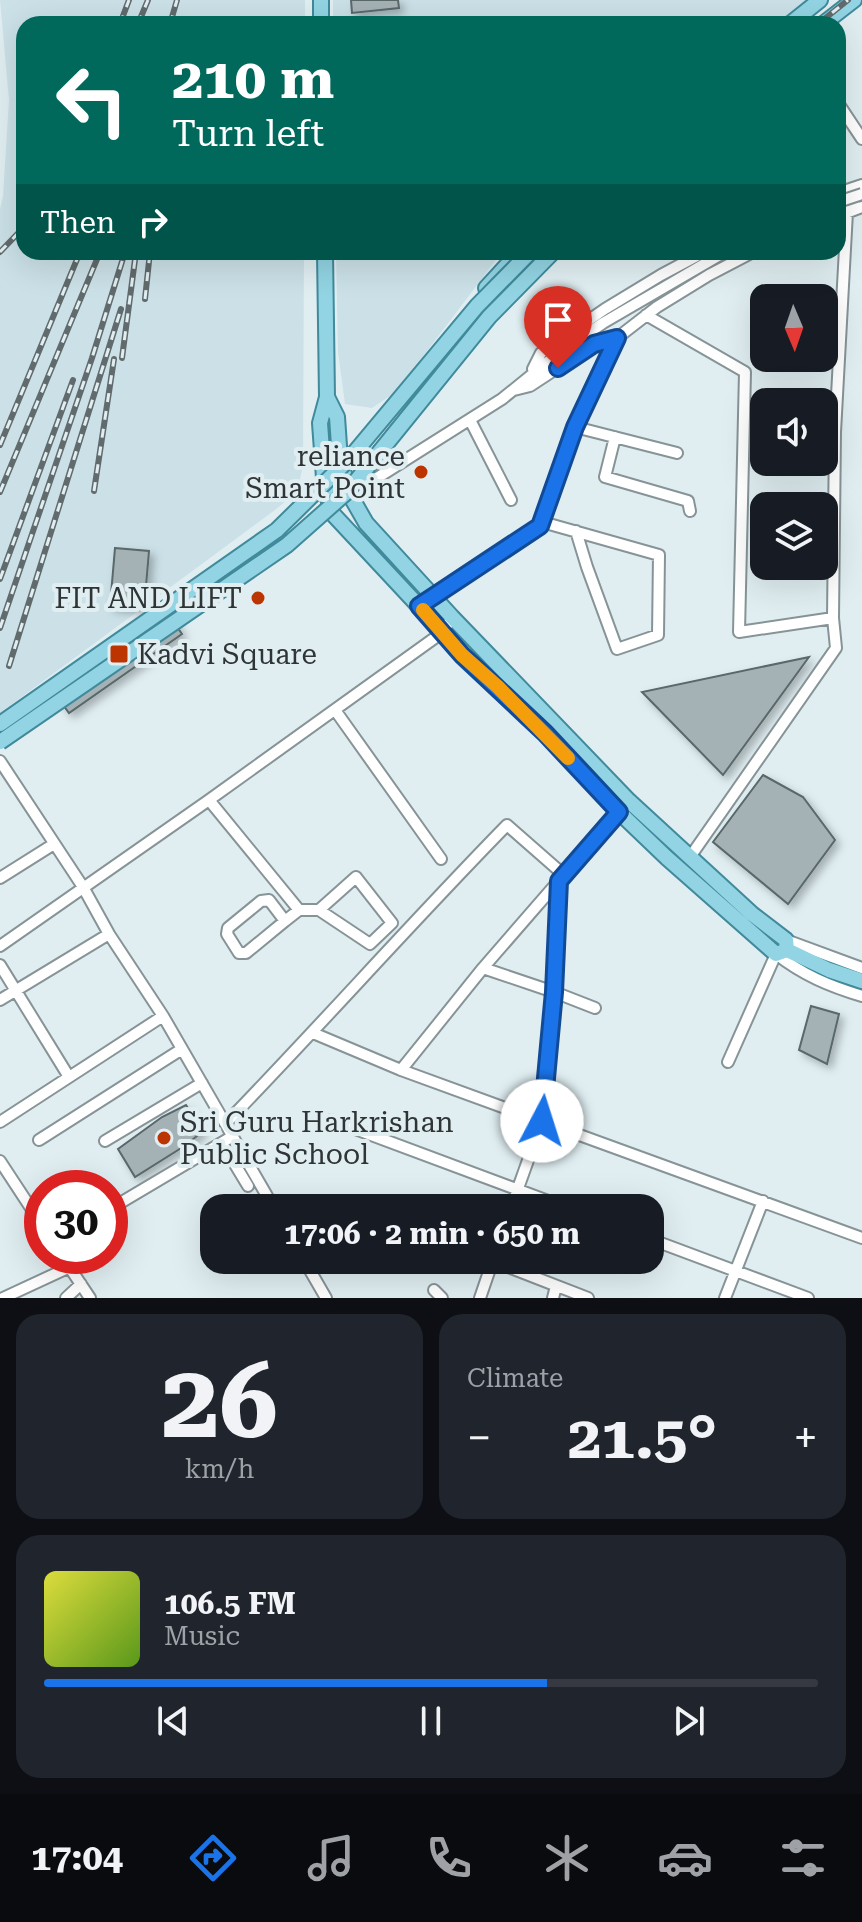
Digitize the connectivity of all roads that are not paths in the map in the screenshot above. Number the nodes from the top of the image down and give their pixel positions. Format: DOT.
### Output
graph roads {
  1 [pos="820,0"];
  2 [pos="828,0"];
  3 [pos="854,0"];
  4 [pos="860,0"];
  5 [pos="800,16"];
  6 [pos="808,16"];
  7 [pos="833,16"];
  8 [pos="840,16"];
  9 [pos="846,115"];
  10 [pos="862,139"];
  11 [pos="862,189"];
  12 [pos="846,209"];
  13 [pos="325,260"];
  14 [pos="511,260"];
  15 [pos="522,260"];
  16 [pos="545,260"];
  17 [pos="552,260"];
  18 [pos="689,260"];
  19 [pos="711,260"];
  20 [pos="738,260"];
  21 [pos="841,260"];
  22 [pos="646,315"];
  23 [pos="617,338"];
  24 [pos="531,374"];
  25 [pos="512,390"];
  26 [pos="327,397"];
  27 [pos="470,420"];
  28 [pos="575,427"];
  29 [pos="615,437"];
  30 [pos="677,453"];
  31 [pos="340,460"];
  32 [pos="324,478"];
  33 [pos="350,495"];
  34 [pos="511,500"];
  35 [pos="690,511"];
  36 [pos="331,512"];
  37 [pos="542,522"];
  38 [pos="576,531"];
  39 [pos="434,595"];
  40 [pos="419,606"];
  41 [pos="452,617"];
  42 [pos="833,618"];
  43 [pos="443,632"];
  44 [pos="335,710"];
  45 [pos="0,716"];
  46 [pos="0,724"];
  47 [pos="0,742"];
  48 [pos="0,749"];
  49 [pos="0,761"];
  50 [pos="209,800"];
  51 [pos="624,806"];
  52 [pos="54,844"];
  53 [pos="690,857"];
  54 [pos="441,859"];
  55 [pos="0,878"];
  56 [pos="561,878"];
  57 [pos="83,887"];
  58 [pos="299,910"];
  59 [pos="319,910"];
  60 [pos="285,921"];
  61 [pos="109,934"];
  62 [pos="0,946"];
  63 [pos="785,949"];
  64 [pos="0,965"];
  65 [pos="483,968"];
  66 [pos="862,968"];
  67 [pos="862,981"];
  68 [pos="16,990"];
  69 [pos="554,992"];
  70 [pos="862,996"];
  71 [pos="0,1000"];
  72 [pos="595,1008"];
  73 [pos="163,1016"];
  74 [pos="313,1033"];
  75 [pos="182,1049"];
  76 [pos="728,1062"];
  77 [pos="401,1070"];
  78 [pos="69,1077"];
  79 [pos="202,1083"];
  80 [pos="331,1120"];
  81 [pos="542,1121"];
  82 [pos="0,1122"];
  83 [pos="226,1123"];
  84 [pos="233,1136"];
  85 [pos="39,1140"];
  86 [pos="105,1141"];
  87 [pos="222,1143"];
  88 [pos="2,1168"];
  89 [pos="248,1186"];
  90 [pos="518,1190"];
  91 [pos="266,1194"];
  92 [pos="516,1194"];
  93 [pos="529,1194"];
  94 [pos="128,1198"];
  95 [pos="24,1199"];
  96 [pos="763,1201"];
  97 [pos="862,1238"];
  98 [pos="664,1244"];
  99 [pos="734,1270"];
  100 [pos="55,1274"];
  101 [pos="75,1274"];
  102 [pos="312,1274"];
  103 [pos="488,1274"];
  104 [pos="526,1274"];
  105 [pos="81,1284"];
  106 [pos="556,1286"];
  107 [pos="3,1298"];
  108 [pos="66,1298"];
  109 [pos="90,1298"];
  110 [pos="326,1298"];
  111 [pos="480,1298"];
  112 [pos="553,1298"];
  113 [pos="588,1298"];
  114 [pos="725,1298"];
  115 [pos="806,1298"];
  1 -- 5 [label="main road"];
  2 -- 6 [label="main road"];
  3 -- 7 [label="main road"];
  4 -- 8 [label="main road"];
  9 -- 10 [label="street"];
  11 -- 12 [label="street"];
  13 -- 26 [label="main road"];
  14 -- 31 [label="main road"];
  15 -- 46 [label="main road, bridge"];
  16 -- 47 [label="main road, bridge"];
  17 -- 33 [label="main road"];
  18 -- 24 [label="street"];
  19 -- 24 [label="street"];
  20 -- 22 [label="street"];
  21 -- 42 [label="street"];
  22 -- 23 [label="street"];
  22 -- 42 [label="street"];
  23 -- 25 [label="street"];
  23 -- 28 [label="street"];
  24 -- 25 [label="street"];
  25 -- 27 [label="street"];
  26 -- 31 [label="main road"];
  26 -- 32 [label="main road"];
  27 -- 33 [label="street"];
  27 -- 34 [label="street"];
  28 -- 29 [label="street"];
  28 -- 37 [label="street"];
  29 -- 30 [label="street"];
  29 -- 35 [label="street"];
  31 -- 32 [label="main road"];
  31 -- 33 [label="main road"];
  32 -- 36 [label="main road"];
  32 -- 45 [label="main road"];
  33 -- 36 [label="main road"];
  33 -- 39 [label="main road"];
  36 -- 40 [label="main road"];
  36 -- 48 [label="main road"];
  37 -- 38 [label="street"];
  37 -- 39 [label="street"];
  38 -- 38 [label="street"];
  39 -- 40 [label="street"];
  39 -- 41 [label="main road"];
  40 -- 43 [label="main road"];
  41 -- 43 [label="street"];
  41 -- 51 [label="main road"];
  42 -- 53 [label="street"];
  43 -- 44 [label="street"];
  43 -- 51 [label="main road"];
  44 -- 50 [label="street"];
  44 -- 54 [label="street"];
  49 -- 52 [label="street"];
  50 -- 57 [label="street"];
  50 -- 58 [label="street"];
  51 -- 53 [label="main road"];
  51 -- 56 [label="street"];
  51 -- 63 [label="main road"];
  52 -- 55 [label="street"];
  52 -- 57 [label="street"];
  53 -- 63 [label="main road"];
  56 -- 65 [label="street"];
  56 -- 69 [label="street"];
  56 -- 74 [label="street"];
  57 -- 61 [label="street"];
  57 -- 62 [label="street"];
  58 -- 59 [label="street"];
  58 -- 60 [label="street"];
  59 -- 59 [label="street"];
  60 -- 60 [label="street"];
  61 -- 68 [label="street"];
  61 -- 73 [label="street"];
  63 -- 66 [label="street"];
  63 -- 67 [label="main road"];
  63 -- 70 [label="street"];
  63 -- 76 [label="street"];
  64 -- 68 [label="street"];
  65 -- 69 [label="street"];
  65 -- 77 [label="street"];
  68 -- 71 [label="street"];
  68 -- 78 [label="street"];
  69 -- 72 [label="street"];
  69 -- 81 [label="street"];
  73 -- 75 [label="street"];
  73 -- 78 [label="street"];
  74 -- 77 [label="street"];
  74 -- 83 [label="street"];
  75 -- 79 [label="street"];
  75 -- 85 [label="street"];
  77 -- 81 [label="street"];
  78 -- 82 [label="street"];
  79 -- 83 [label="street"];
  79 -- 86 [label="street"];
  80 -- 90 [label="street"];
  81 -- 90 [label="street"];
  81 -- 96 [label="street"];
  83 -- 84 [label="street"];
  84 -- 87 [label="street"];
  84 -- 91 [label="street"];
  87 -- 89 [label="street"];
  87 -- 94 [label="street"];
  88 -- 95 [label="street"];
  90 -- 92 [label="street"];
  90 -- 93 [label="street"];
  96 -- 97 [label="street"];
  96 -- 99 [label="street"];
  98 -- 99 [label="street"];
  99 -- 114 [label="street"];
  99 -- 115 [label="street"];
  100 -- 107 [label="street"];
  101 -- 105 [label="street"];
  102 -- 110 [label="street"];
  103 -- 111 [label="street"];
  104 -- 106 [label="street"];
  105 -- 108 [label="street"];
  105 -- 109 [label="street"];
  106 -- 112 [label="street"];
  106 -- 113 [label="street"];
}
